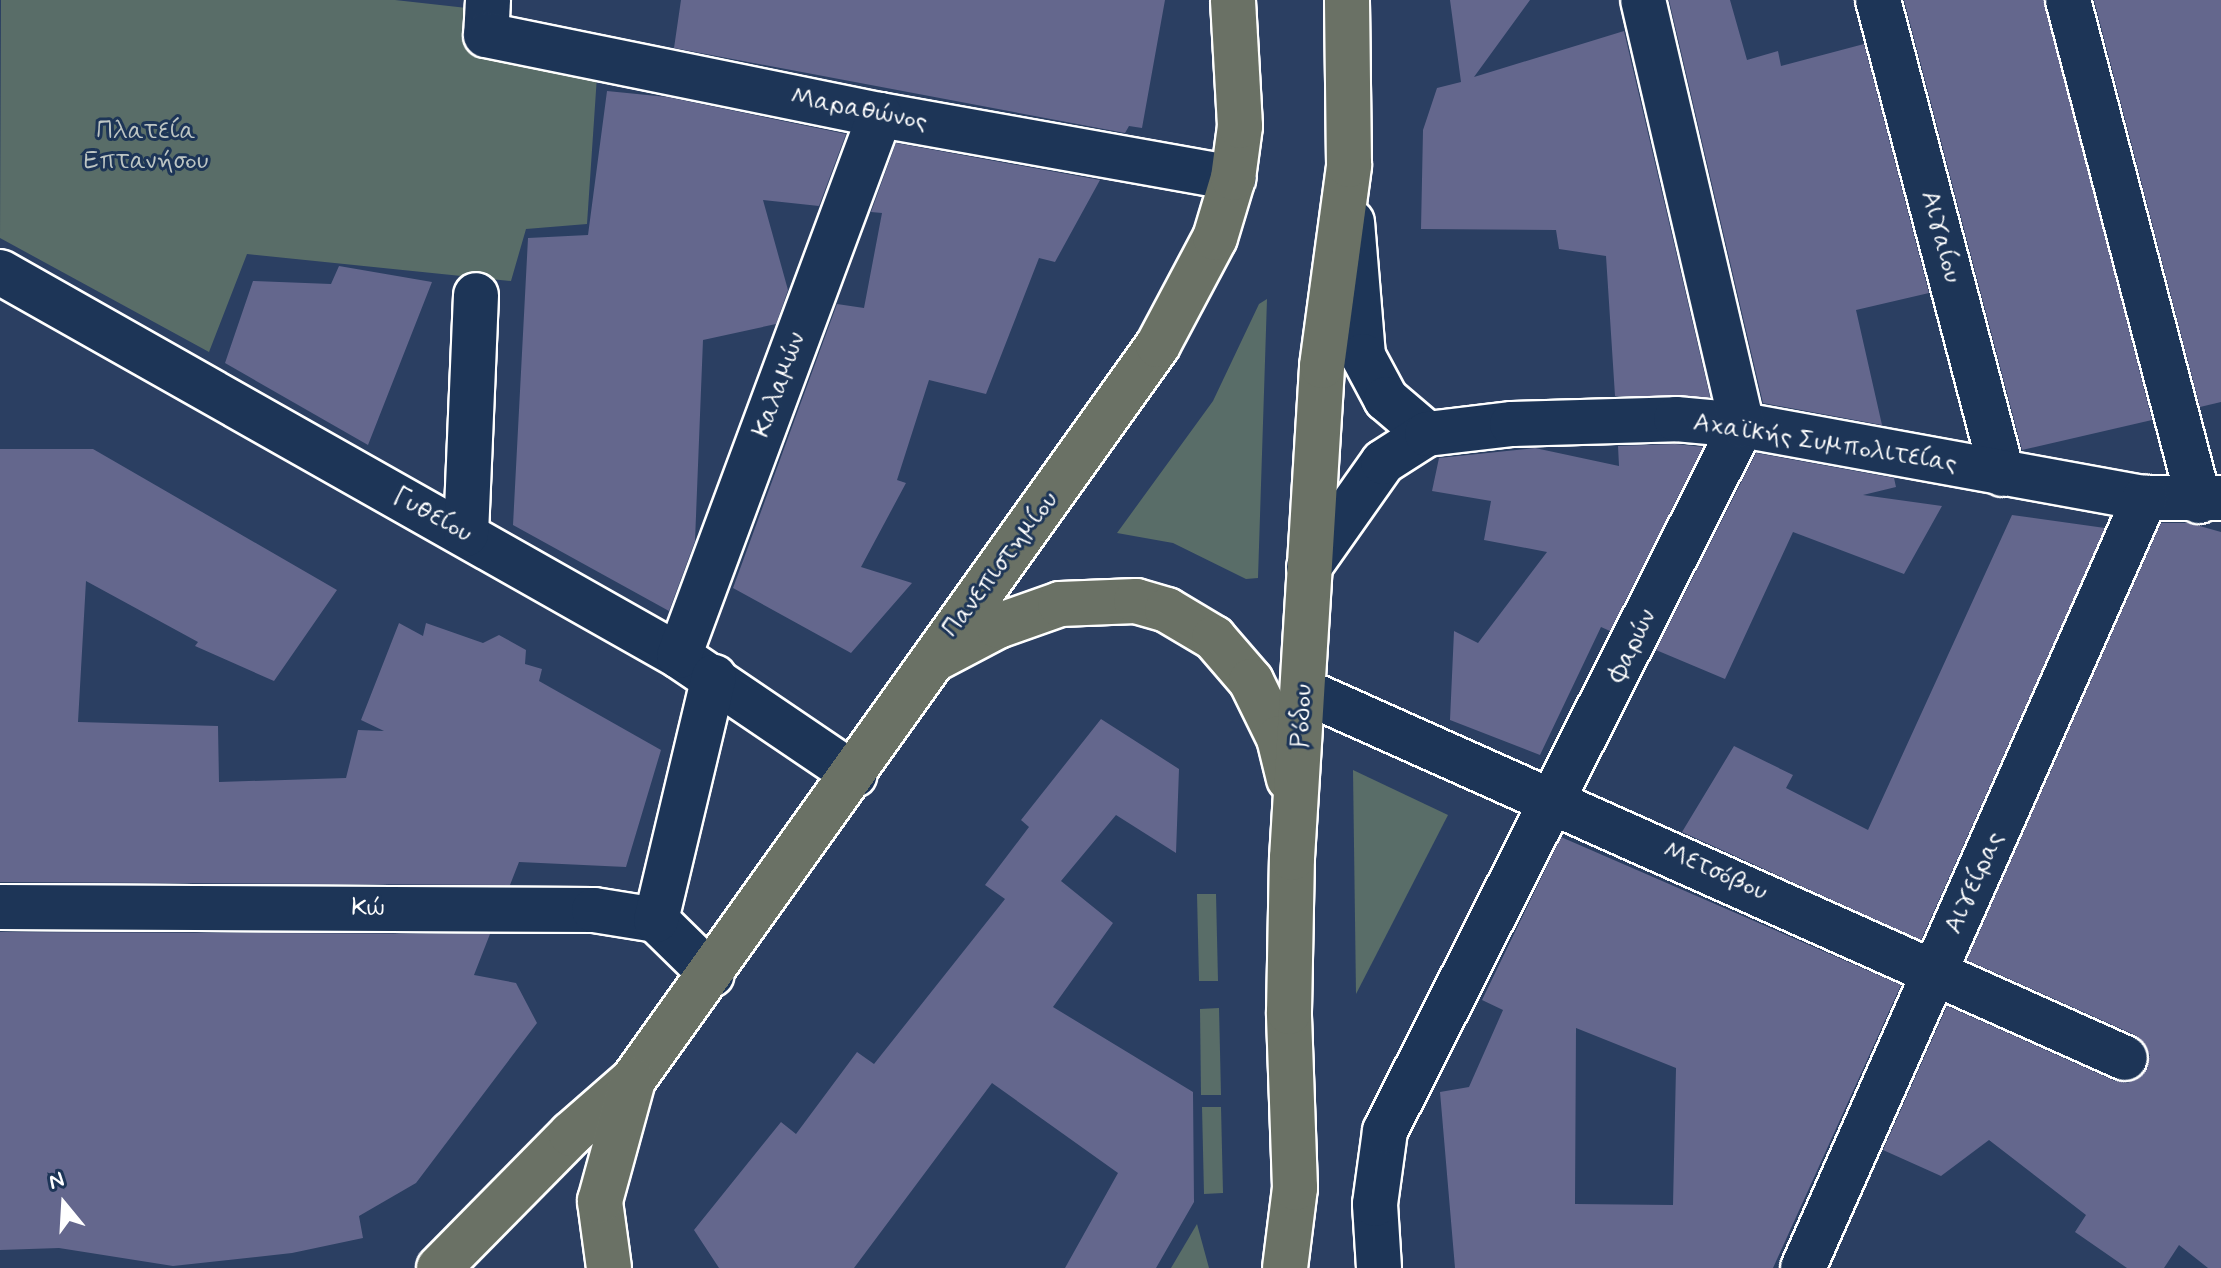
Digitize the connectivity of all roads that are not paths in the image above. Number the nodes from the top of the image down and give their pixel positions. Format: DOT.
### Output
graph roads {
  1 [pos="1233,0"];
  2 [pos="1347,0"];
  3 [pos="1643,0"];
  4 [pos="1878,0"];
  5 [pos="2068,0"];
  6 [pos="487,18"];
  7 [pos="880,115"];
  8 [pos="1349,165"];
  9 [pos="1233,178"];
  10 [pos="0,272"];
  11 [pos="476,295"];
  12 [pos="1742,425"];
  13 [pos="1427,434"];
  14 [pos="2002,474"];
  15 [pos="2145,498"];
  16 [pos="2210,500"];
  17 [pos="466,534"];
  18 [pos="1309,567"];
  19 [pos="697,666"];
  20 [pos="925,666"];
  21 [pos="1304,691"];
  22 [pos="855,775"];
  23 [pos="1556,800"];
  24 [pos="1292,858"];
  25 [pos="0,907"];
  26 [pos="656,920"];
  27 [pos="1935,972"];
  28 [pos="712,975"];
  29 [pos="2125,1058"];
  30 [pos="633,1080"];
  31 [pos="1295,1188"];
  32 [pos="439,1268"];
  33 [pos="609,1268"];
  34 [pos="1285,1268"];
  35 [pos="1307,1268"];
  36 [pos="1379,1268"];
  37 [pos="1803,1268"];
  1 -- 9 [label="main road, Πανεπιστημίου"];
  2 -- 8 [label="main road"];
  3 -- 12 [label="street"];
  4 -- 14 [label="street, Αιγαίου"];
  5 -- 16 [label="street"];
  6 -- 7 [label="street, Μαραθώνος"];
  7 -- 9 [label="street, Μαραθώνος"];
  7 -- 19 [label="street, Καλαμών"];
  8 -- 13 [label="street"];
  8 -- 18 [label="main road, Ρόδου"];
  9 -- 20 [label="main road, Πανεπιστημίου"];
  10 -- 17 [label="street, Γυθείου"];
  11 -- 17 [label="street"];
  12 -- 13 [label="street, Αχαϊκής Συμπολιτείας"];
  12 -- 14 [label="street, Αχαϊκής Συμπολιτείας"];
  12 -- 23 [label="street, Φαρών"];
  13 -- 18 [label="street"];
  14 -- 15 [label="street, Αχαϊκής Συμπολιτείας"];
  15 -- 16 [label="street, Αχαϊκής Συμπολιτείας"];
  15 -- 27 [label="street, Αιγείρας"];
  17 -- 19 [label="street, Γυθείου"];
  18 -- 21 [label="main road, Ρόδου"];
  19 -- 22 [label="street, Γυθείου"];
  19 -- 26 [label="street, Καλαμών"];
  20 -- 22 [label="main road, Πανεπιστημίου"];
  20 -- 24 [label="main road"];
  21 -- 23 [label="street, Μετσόβου"];
  21 -- 24 [label="main road, Ρόδου"];
  22 -- 28 [label="main road, Πανεπιστημίου"];
  23 -- 27 [label="street, Μετσόβου"];
  23 -- 36 [label="street, Φαρών"];
  24 -- 31 [label="main road, Ρόδου"];
  25 -- 26 [label="street, Κώ"];
  26 -- 28 [label="street"];
  27 -- 29 [label="street, Μετσόβου"];
  27 -- 37 [label="street, Αιγείρας"];
  28 -- 30 [label="main road, Πανεπιστημίου"];
  30 -- 32 [label="main road"];
  30 -- 33 [label="main road"];
  31 -- 34 [label="main road, Ρόδου"];
  31 -- 35 [label="main road"];
}
